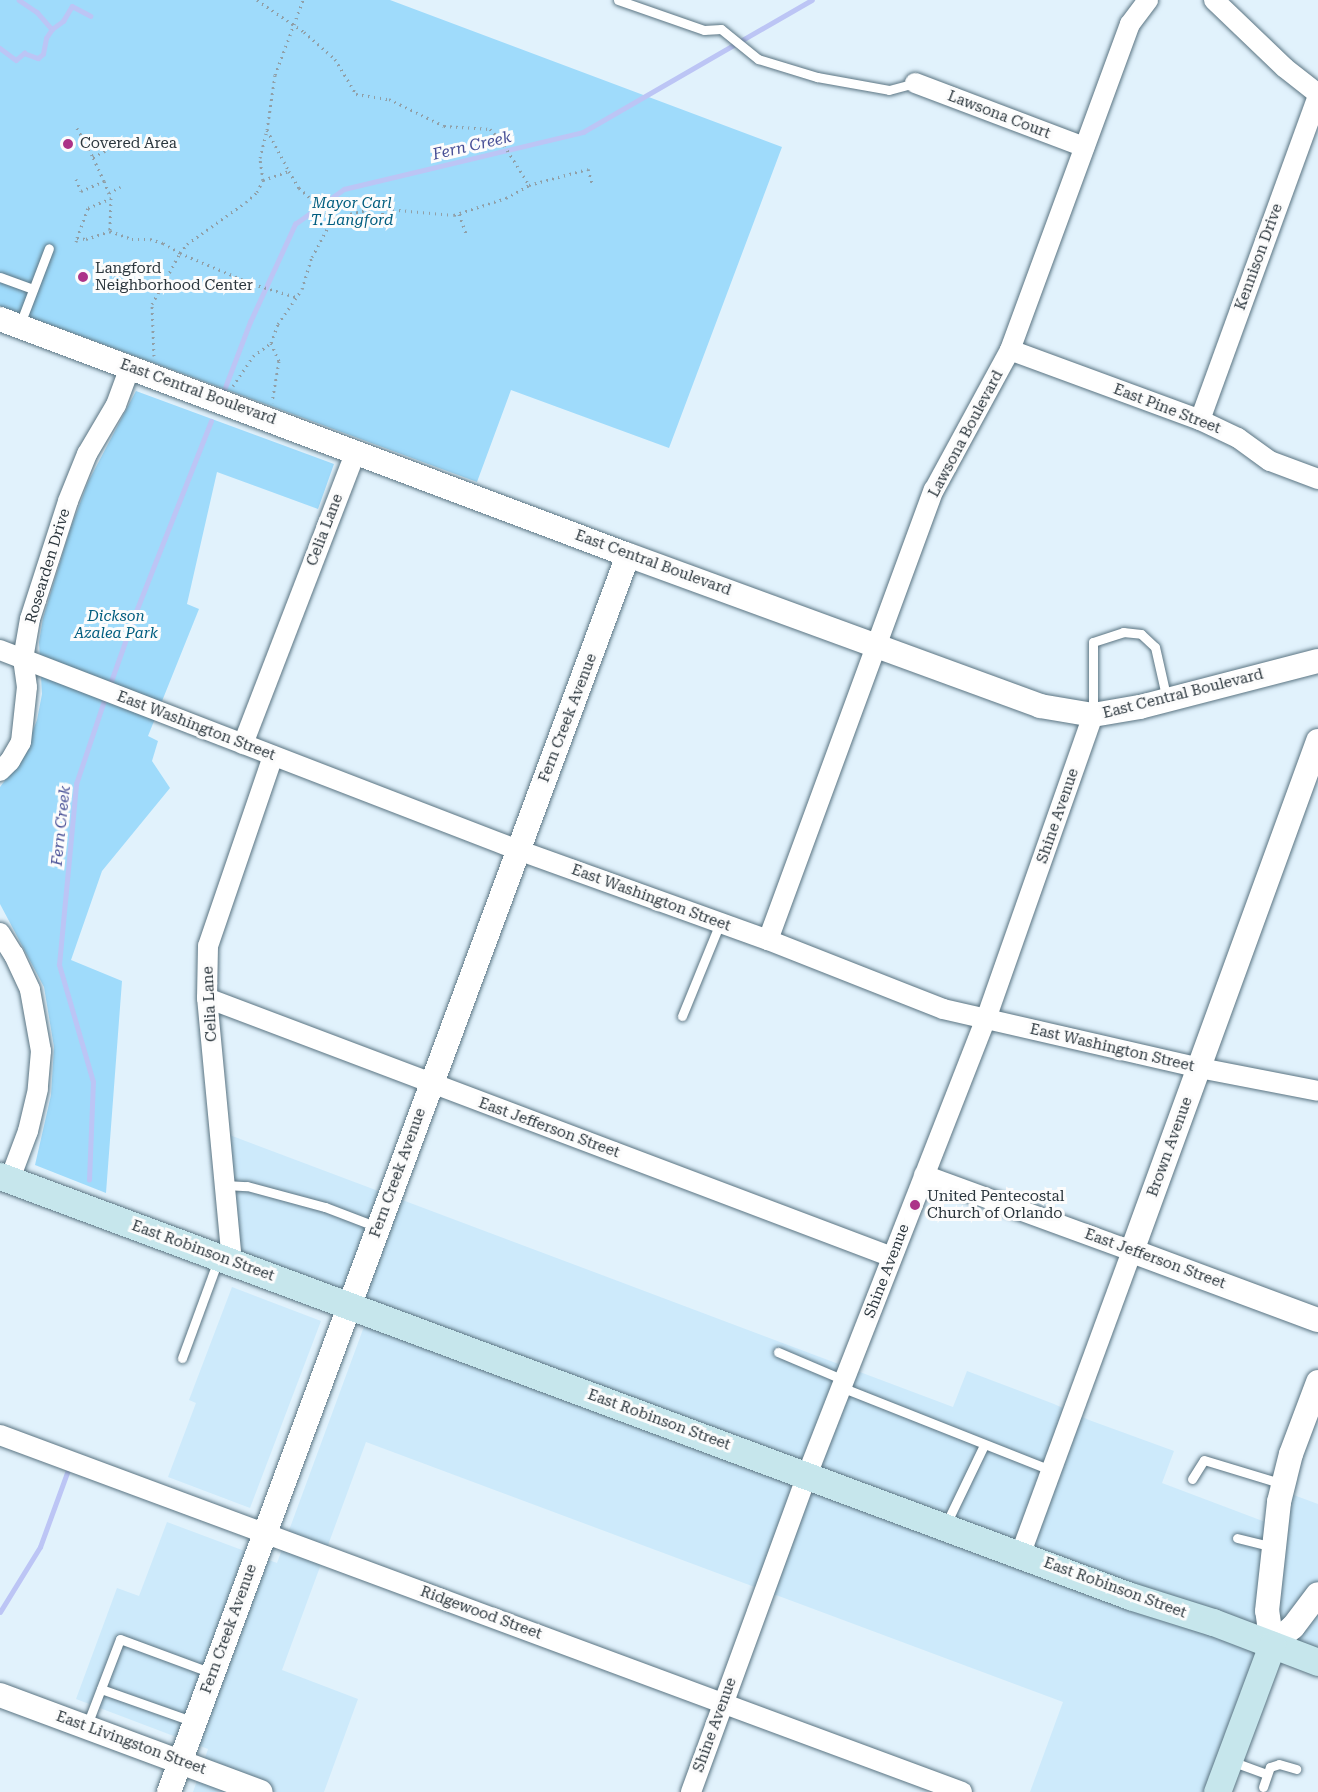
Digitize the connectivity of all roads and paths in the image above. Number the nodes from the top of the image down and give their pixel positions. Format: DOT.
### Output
graph roads {
  1 [pos="257,0"];
  2 [pos="303,0"];
  3 [pos="618,0"];
  4 [pos="1148,0"];
  5 [pos="1214,0"];
  6 [pos="293,26"];
  7 [pos="915,83"];
  8 [pos="1318,94"];
  9 [pos="76,128"];
  10 [pos="267,130"];
  11 [pos="122,142"];
  12 [pos="1084,147"];
  13 [pos="93,157"];
  14 [pos="289,171"];
  15 [pos="76,179"];
  16 [pos="263,180"];
  17 [pos="104,181"];
  18 [pos="592,183"];
  19 [pos="529,185"];
  20 [pos="120,187"];
  21 [pos="109,193"];
  22 [pos="111,198"];
  23 [pos="383,209"];
  24 [pos="459,214"];
  25 [pos="333,218"];
  26 [pos="381,226"];
  27 [pos="110,231"];
  28 [pos="466,233"];
  29 [pos="49,248"];
  30 [pos="180,253"];
  31 [pos="0,277"];
  32 [pos="33,289"];
  33 [pos="296,297"];
  34 [pos="9,323"];
  35 [pos="271,343"];
  36 [pos="1010,350"];
  37 [pos="140,363"];
  38 [pos="228,394"];
  39 [pos="270,410"];
  40 [pos="1200,420"];
  41 [pos="356,451"];
  42 [pos="1318,479"];
  43 [pos="628,555"];
  44 [pos="875,645"];
  45 [pos="0,650"];
  46 [pos="23,659"];
  47 [pos="1318,661"];
  48 [pos="1167,699"];
  49 [pos="1093,715"];
  50 [pos="1318,741"];
  51 [pos="243,744"];
  52 [pos="273,756"];
  53 [pos="0,771"];
  54 [pos="518,850"];
  55 [pos="720,923"];
  56 [pos="0,933"];
  57 [pos="768,940"];
  58 [pos="207,998"];
  59 [pos="682,1016"];
  60 [pos="986,1019"];
  61 [pos="1200,1068"];
  62 [pos="430,1084"];
  63 [pos="1318,1091"];
  64 [pos="924,1174"];
  65 [pos="5,1178"];
  66 [pos="225,1185"];
  67 [pos="379,1227"];
  68 [pos="1132,1251"];
  69 [pos="892,1257"];
  70 [pos="225,1260"];
  71 [pos="350,1305"];
  72 [pos="1318,1320"];
  73 [pos="778,1352"];
  74 [pos="182,1358"];
  75 [pos="1318,1383"];
  76 [pos="842,1384"];
  77 [pos="0,1435"];
  78 [pos="984,1445"];
  79 [pos="1051,1470"];
  80 [pos="807,1475"];
  81 [pos="1192,1479"];
  82 [pos="1282,1484"];
  83 [pos="945,1526"];
  84 [pos="265,1532"];
  85 [pos="1237,1538"];
  86 [pos="1274,1548"];
  87 [pos="1021,1553"];
  88 [pos="1318,1594"];
  89 [pos="1272,1645"];
  90 [pos="1318,1662"];
  91 [pos="213,1674"];
  92 [pos="101,1689"];
  93 [pos="0,1695"];
  94 [pos="723,1704"];
  95 [pos="194,1722"];
  96 [pos="86,1727"];
  97 [pos="1229,1760"];
  98 [pos="180,1761"];
  99 [pos="1296,1769"];
  100 [pos="1266,1774"];
  101 [pos="1263,1787"];
  102 [pos="169,1792"];
  103 [pos="261,1792"];
  104 [pos="691,1792"];
  105 [pos="962,1792"];
  106 [pos="1217,1792"];
  1 -- 6 [label="path"];
  2 -- 6 [label="path"];
  3 -- 7 [label="lane"];
  4 -- 12 [label="street, Lawsona Boulevard"];
  5 -- 8 [label="street"];
  6 -- 10 [label="path"];
  6 -- 19 [label="path"];
  7 -- 12 [label="street, Lawsona Court"];
  8 -- 40 [label="street, Kennison Drive"];
  9 -- 13 [label="path"];
  10 -- 14 [label="path"];
  10 -- 16 [label="path"];
  11 -- 13 [label="path"];
  12 -- 36 [label="street, Lawsona Boulevard"];
  13 -- 17 [label="path"];
  14 -- 16 [label="path"];
  14 -- 25 [label="path"];
  15 -- 17 [label="path"];
  16 -- 30 [label="path"];
  17 -- 21 [label="path"];
  18 -- 19 [label="path"];
  19 -- 24 [label="path"];
  20 -- 21 [label="path"];
  21 -- 22 [label="path"];
  22 -- 27 [label="path"];
  22 -- 27 [label="path"];
  23 -- 24 [label="path"];
  23 -- 25 [label="path"];
  23 -- 26 [label="path"];
  24 -- 28 [label="path"];
  25 -- 33 [label="path"];
  27 -- 30 [label="path"];
  29 -- 32 [label="lane"];
  30 -- 33 [label="path"];
  30 -- 37 [label="path"];
  31 -- 32 [label="lane"];
  32 -- 34 [label="lane"];
  33 -- 35 [label="path"];
  34 -- 37 [label="street, East Central Boulevard"];
  35 -- 38 [label="path"];
  35 -- 39 [label="path"];
  36 -- 40 [label="street, East Pine Street"];
  36 -- 44 [label="street, Lawsona Boulevard"];
  37 -- 41 [label="street, East Central Boulevard"];
  37 -- 46 [label="street, Rosearden Drive"];
  40 -- 42 [label="street, East Pine Street"];
  41 -- 43 [label="street, East Central Boulevard"];
  41 -- 51 [label="street, Celia Lane"];
  43 -- 44 [label="street, East Central Boulevard"];
  43 -- 54 [label="street, Fern Creek Avenue"];
  44 -- 49 [label="street, East Central Boulevard"];
  44 -- 57 [label="street, Lawsona Boulevard"];
  45 -- 46 [label="street, East Washington Street"];
  46 -- 51 [label="street, East Washington Street"];
  46 -- 53 [label="street, Rosearden Drive"];
  47 -- 48 [label="street, East Central Boulevard"];
  48 -- 49 [label="street, East Central Boulevard"];
  48 -- 49 [label="lane"];
  49 -- 60 [label="street, Shine Avenue"];
  50 -- 61 [label="street, Brown Avenue"];
  51 -- 52 [label="street, East Washington Street"];
  52 -- 54 [label="street, East Washington Street"];
  52 -- 58 [label="street, Celia Lane"];
  54 -- 55 [label="street, East Washington Street"];
  54 -- 62 [label="street, Fern Creek Avenue"];
  55 -- 57 [label="street, East Washington Street"];
  55 -- 59 [label="lane"];
  56 -- 65 [label="street"];
  57 -- 60 [label="street, East Washington Street"];
  58 -- 62 [label="street, East Jefferson Street"];
  58 -- 66 [label="street, Celia Lane"];
  60 -- 61 [label="street, East Washington Street"];
  60 -- 64 [label="street, Shine Avenue"];
  61 -- 63 [label="street, East Washington Street"];
  61 -- 68 [label="street, Brown Avenue"];
  62 -- 67 [label="street, Fern Creek Avenue"];
  62 -- 69 [label="street, East Jefferson Street"];
  64 -- 68 [label="street, East Jefferson Street"];
  64 -- 69 [label="street, Shine Avenue"];
  65 -- 70 [label="main road, East Robinson Street"];
  66 -- 67 [label="lane"];
  66 -- 70 [label="street, Celia Lane"];
  67 -- 71 [label="street, Fern Creek Avenue"];
  68 -- 72 [label="street, East Jefferson Street"];
  68 -- 79 [label="street, Brown Avenue"];
  69 -- 76 [label="street, Shine Avenue"];
  70 -- 71 [label="main road, East Robinson Street"];
  70 -- 74 [label="lane"];
  71 -- 80 [label="main road, East Robinson Street"];
  71 -- 84 [label="street, Fern Creek Avenue"];
  73 -- 76 [label="lane"];
  75 -- 82 [label="street"];
  76 -- 78 [label="lane"];
  76 -- 80 [label="street, Shine Avenue"];
  77 -- 84 [label="street, Ridgewood Street"];
  78 -- 79 [label="lane"];
  78 -- 83 [label="lane"];
  79 -- 87 [label="street, Brown Avenue"];
  80 -- 83 [label="main road, East Robinson Street"];
  80 -- 94 [label="street, Shine Avenue"];
  81 -- 82 [label="lane"];
  82 -- 86 [label="street"];
  83 -- 87 [label="main road, East Robinson Street"];
  84 -- 91 [label="street, Fern Creek Avenue"];
  84 -- 94 [label="street, Ridgewood Street"];
  85 -- 86 [label="lane"];
  86 -- 89 [label="street"];
  87 -- 89 [label="main road, East Robinson Street"];
  88 -- 89 [label="street"];
  89 -- 90 [label="main road, East Robinson Street"];
  89 -- 97 [label="main road"];
  91 -- 92 [label="lane"];
  91 -- 95 [label="street, Fern Creek Avenue"];
  92 -- 95 [label="lane"];
  92 -- 96 [label="lane"];
  93 -- 96 [label="street, East Livingston Street"];
  94 -- 104 [label="street, Shine Avenue"];
  94 -- 105 [label="street, Ridgewood Street"];
  95 -- 98 [label="street, Fern Creek Avenue"];
  96 -- 98 [label="street, East Livingston Street"];
  97 -- 100 [label="lane"];
  97 -- 106 [label="main road"];
  98 -- 102 [label="street, Fern Creek Avenue"];
  98 -- 103 [label="street, East Livingston Street"];
  99 -- 100 [label="lane"];
  100 -- 101 [label="lane"];
}
